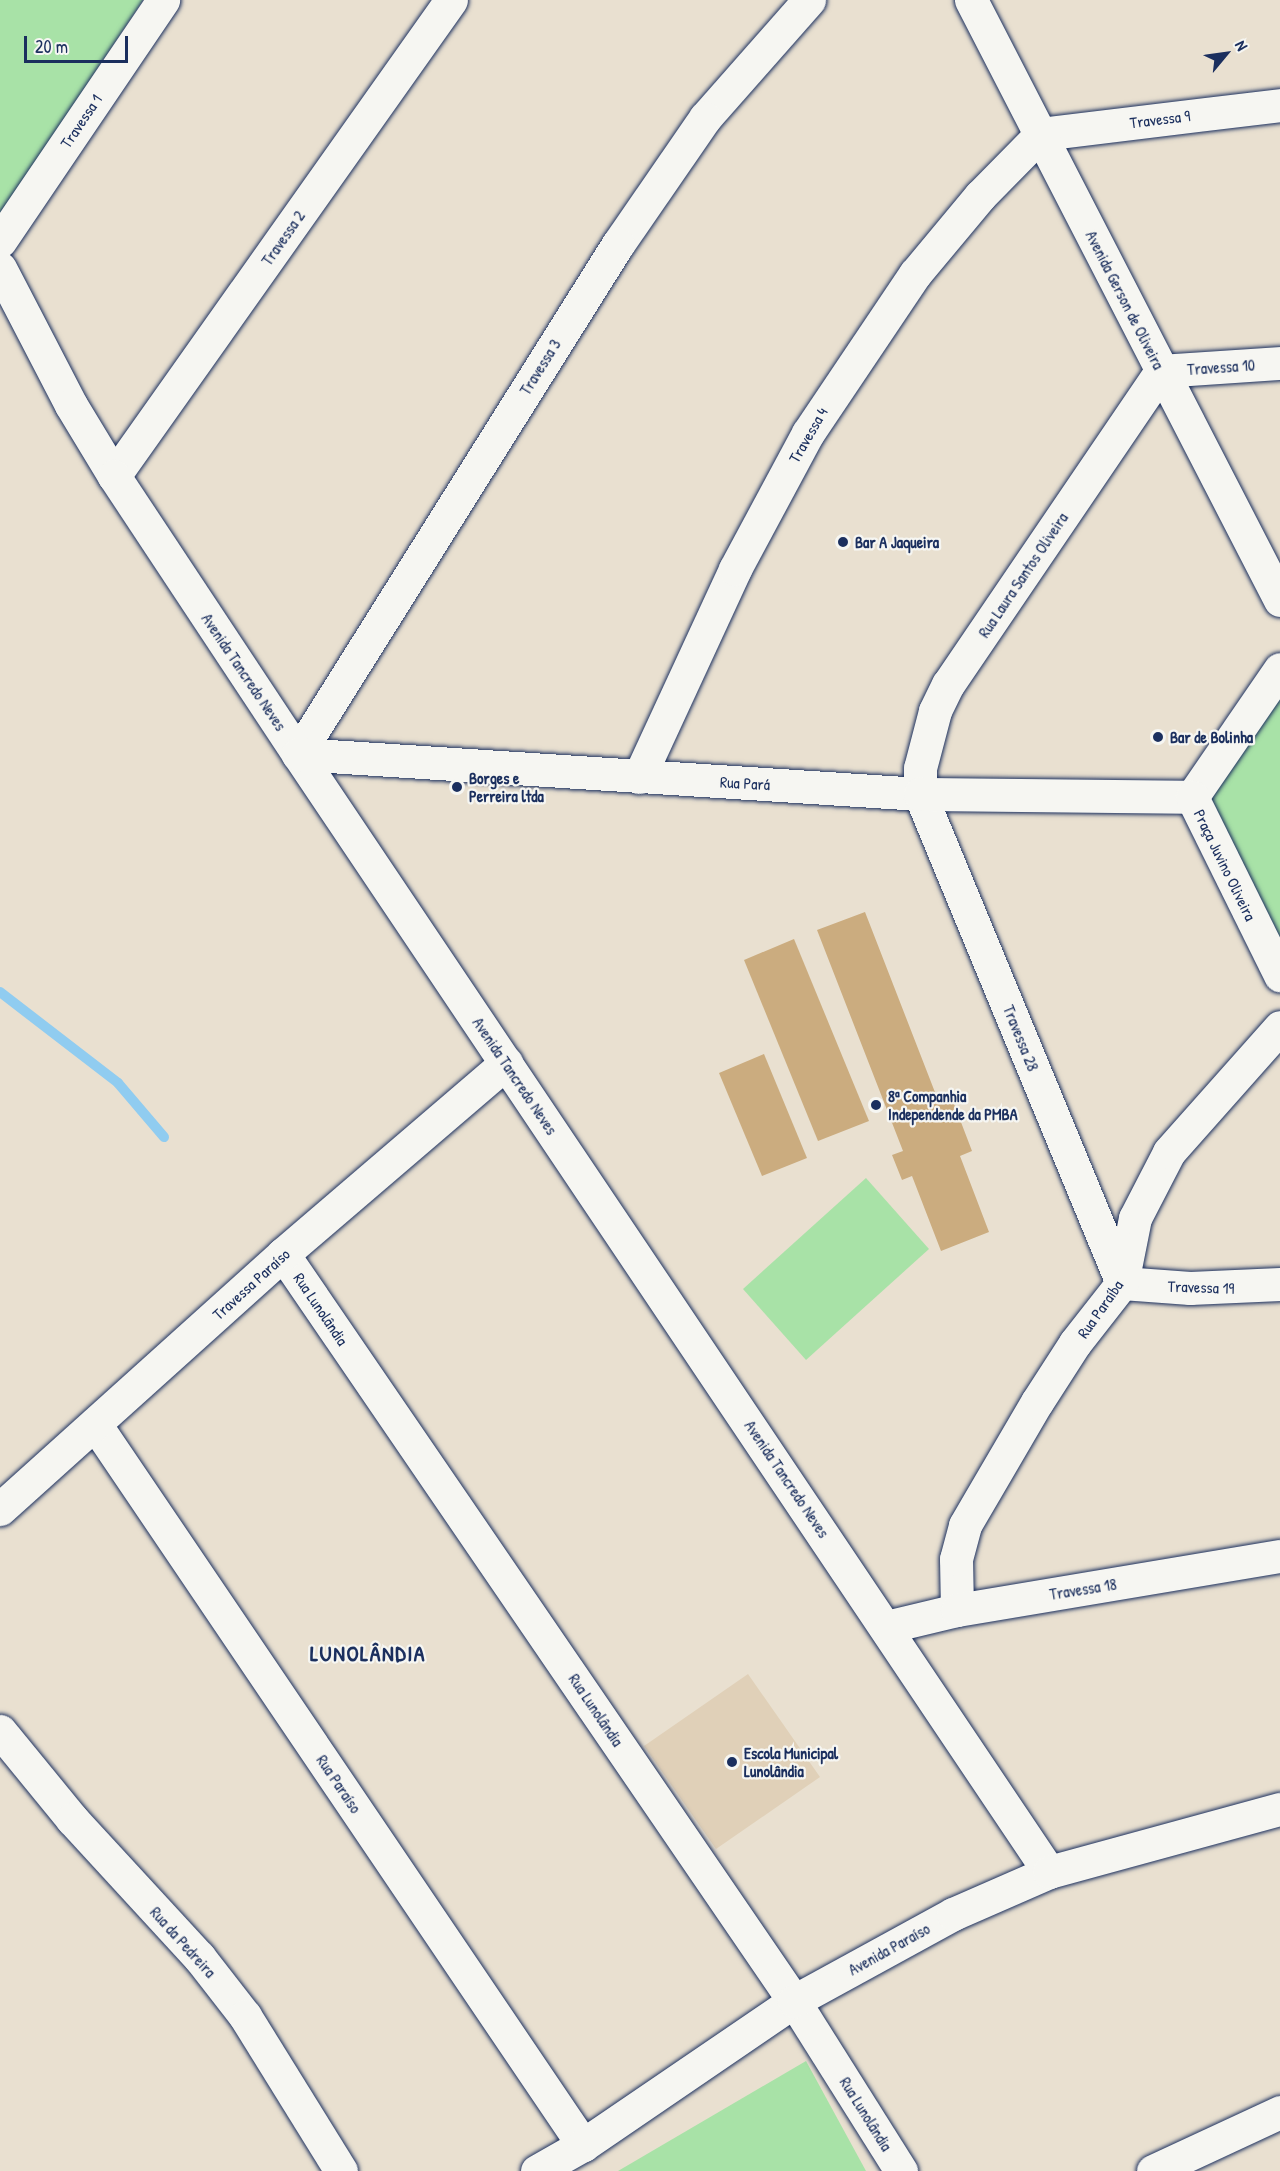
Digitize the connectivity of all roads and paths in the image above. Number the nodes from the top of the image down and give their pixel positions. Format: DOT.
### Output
graph roads {
  1 [pos="163,0"];
  2 [pos="452,0"];
  3 [pos="809,0"];
  4 [pos="971,0"];
  5 [pos="1280,105"];
  6 [pos="1041,134"];
  7 [pos="0,241"];
  8 [pos="0,268"];
  9 [pos="1280,363"];
  10 [pos="1161,371"];
  11 [pos="114,476"];
  12 [pos="1280,600"];
  13 [pos="1280,669"];
  14 [pos="298,754"];
  15 [pos="639,777"];
  16 [pos="920,794"];
  17 [pos="1191,797"];
  18 [pos="1280,975"];
  19 [pos="1280,1027"];
  20 [pos="506,1064"];
  21 [pos="284,1254"];
  22 [pos="1122,1283"];
  23 [pos="1280,1284"];
  24 [pos="95,1424"];
  25 [pos="0,1509"];
  26 [pos="1280,1556"];
  27 [pos="957,1610"];
  28 [pos="886,1627"];
  29 [pos="0,1731"];
  30 [pos="1280,1809"];
  31 [pos="1049,1872"];
  32 [pos="795,2001"];
  33 [pos="1280,2112"];
  34 [pos="583,2145"];
  35 [pos="1173,2167"];
  36 [pos="341,2171"];
  37 [pos="537,2171"];
  38 [pos="901,2171"];
  1 -- 7 [label="street, Travessa 1"];
  2 -- 11 [label="street, Travessa 2"];
  3 -- 14 [label="street, Travessa 3"];
  4 -- 6 [label="street, Avenida Gerson de Oliveira"];
  5 -- 6 [label="street, Travessa 9"];
  6 -- 10 [label="street, Avenida Gerson de Oliveira"];
  6 -- 15 [label="street, Travessa 4"];
  8 -- 11 [label="street, Avenida Tancredo Neves"];
  9 -- 10 [label="street, Travessa 10"];
  10 -- 12 [label="street, Avenida Gerson de Oliveira"];
  10 -- 16 [label="street, Rua Laura Santos Oliveira"];
  11 -- 14 [label="street, Avenida Tancredo Neves"];
  13 -- 17 [label="street, Praça Juvino Oliveira"];
  14 -- 15 [label="street, Rua Pará"];
  14 -- 20 [label="street, Avenida Tancredo Neves"];
  15 -- 16 [label="street, Rua Pará"];
  16 -- 17 [label="street, Rua Pará"];
  16 -- 22 [label="street, Travessa 28"];
  17 -- 18 [label="street, Praça Juvino Oliveira"];
  19 -- 22 [label="street, Rua Paraíba"];
  20 -- 21 [label="street, Travessa Paraíso"];
  20 -- 28 [label="street, Avenida Tancredo Neves"];
  21 -- 24 [label="street, Travessa Paraíso"];
  21 -- 32 [label="street, Rua Lunolândia"];
  22 -- 23 [label="street, Travessa 19"];
  22 -- 27 [label="street, Rua Paraíba"];
  24 -- 25 [label="street, Travessa Paraíso"];
  24 -- 34 [label="street, Rua Paraíso"];
  26 -- 27 [label="street, Travessa 18"];
  27 -- 28 [label="street, Travessa 18"];
  28 -- 31 [label="street, Avenida Tancredo Neves"];
  29 -- 36 [label="street, Rua da Pedreira"];
  30 -- 31 [label="street, Avenida Paraíso"];
  31 -- 32 [label="street, Avenida Paraíso"];
  32 -- 34 [label="street, Avenida Paraíso"];
  32 -- 38 [label="street, Rua Lunolândia"];
  33 -- 35 [label="street"];
  34 -- 37 [label="street, Avenida Paraíso"];
}
